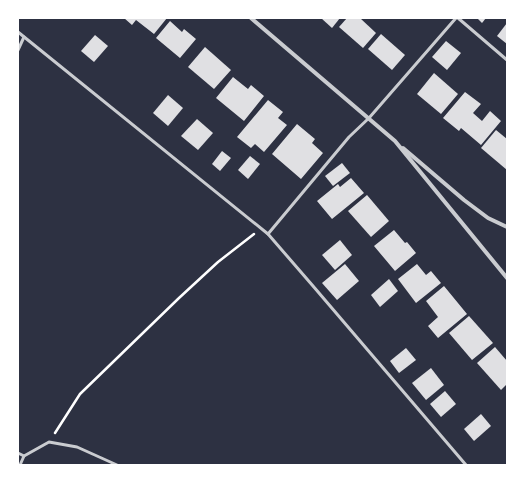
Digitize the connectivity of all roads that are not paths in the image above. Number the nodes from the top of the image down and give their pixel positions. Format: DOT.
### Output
graph roads {
  1 [pos="251,18"];
  2 [pos="457,18"];
  3 [pos="18,32"];
  4 [pos="24,37"];
  5 [pos="18,50"];
  6 [pos="507,60"];
  7 [pos="369,118"];
  8 [pos="395,141"];
  9 [pos="507,227"];
  10 [pos="268,234"];
  11 [pos="507,278"];
  12 [pos="18,453"];
  13 [pos="24,456"];
  14 [pos="20,465"];
  15 [pos="117,465"];
  16 [pos="466,465"];
  1 -- 7 [label="street"];
  2 -- 6 [label="lane"];
  2 -- 7 [label="lane"];
  3 -- 4 [label="lane"];
  4 -- 5 [label="lane"];
  4 -- 10 [label="lane"];
  7 -- 8 [label="street"];
  7 -- 10 [label="lane"];
  8 -- 9 [label="street"];
  8 -- 11 [label="street"];
  10 -- 16 [label="lane"];
  12 -- 13 [label="lane"];
  13 -- 14 [label="lane"];
  13 -- 15 [label="lane"];
}
